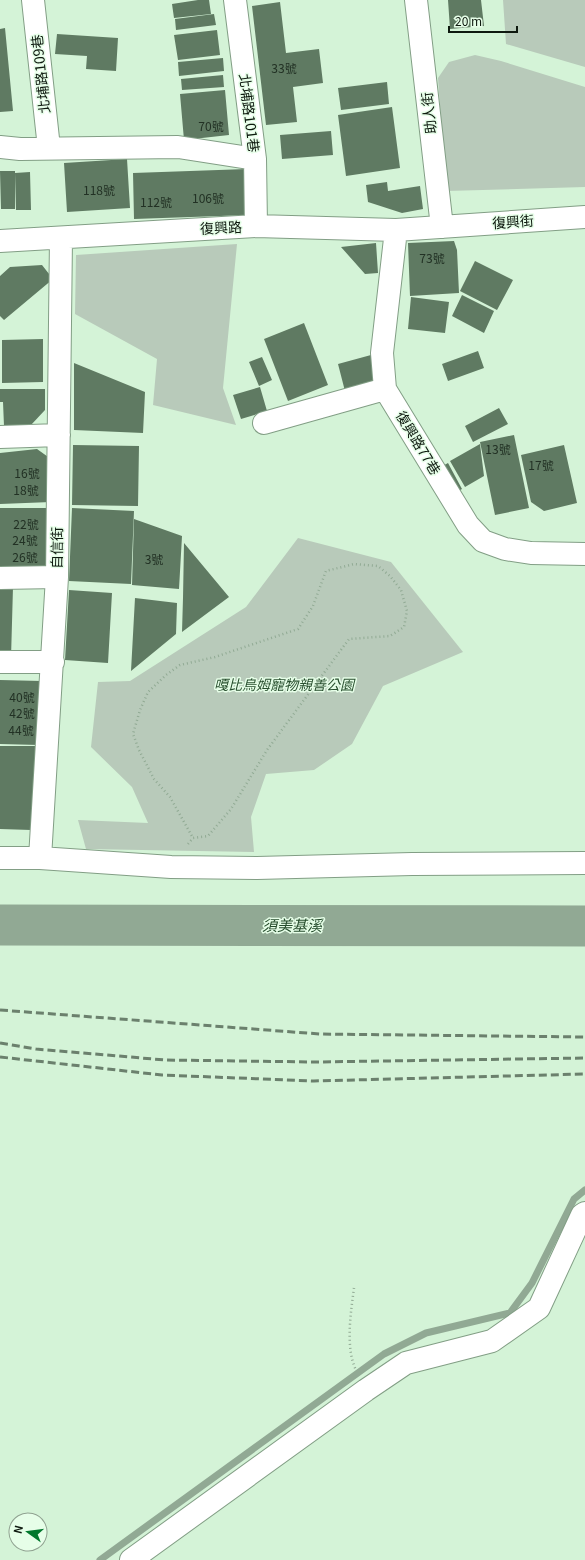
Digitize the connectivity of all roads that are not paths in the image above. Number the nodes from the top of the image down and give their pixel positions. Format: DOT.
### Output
graph roads {
  1 [pos="33,0"];
  2 [pos="235,0"];
  3 [pos="416,0"];
  4 [pos="0,147"];
  5 [pos="49,148"];
  6 [pos="255,159"];
  7 [pos="585,217"];
  8 [pos="256,226"];
  9 [pos="442,227"];
  10 [pos="396,230"];
  11 [pos="61,238"];
  12 [pos="0,241"];
  13 [pos="385,389"];
  14 [pos="264,423"];
  15 [pos="59,435"];
  16 [pos="0,437"];
  17 [pos="585,554"];
  18 [pos="57,577"];
  19 [pos="0,578"];
  20 [pos="0,662"];
  21 [pos="53,662"];
  22 [pos="0,858"];
  23 [pos="40,858"];
  24 [pos="585,864"];
  25 [pos="585,1213"];
  26 [pos="131,1560"];
  1 -- 5 [label="street, 北埔路109巷"];
  2 -- 6 [label="street, 北埔路101巷"];
  3 -- 9 [label="street, 助人街"];
  4 -- 5 [label="street"];
  5 -- 6 [label="street"];
  6 -- 8 [label="street, 北埔路101巷"];
  7 -- 9 [label="street, 復興街"];
  8 -- 10 [label="street, 復興路"];
  8 -- 11 [label="street, 復興路"];
  9 -- 10 [label="street, 復興路"];
  10 -- 13 [label="street, 復興路77巷"];
  11 -- 12 [label="street, 復興路"];
  11 -- 15 [label="street, 自信街"];
  13 -- 14 [label="street"];
  13 -- 17 [label="street, 復興路77巷"];
  15 -- 16 [label="street"];
  15 -- 18 [label="street, 自信街"];
  18 -- 19 [label="street"];
  18 -- 21 [label="street, 自信街"];
  20 -- 21 [label="street"];
  21 -- 23 [label="street, 自信街"];
  22 -- 23 [label="street"];
  23 -- 24 [label="street"];
  25 -- 26 [label="street"];
}
